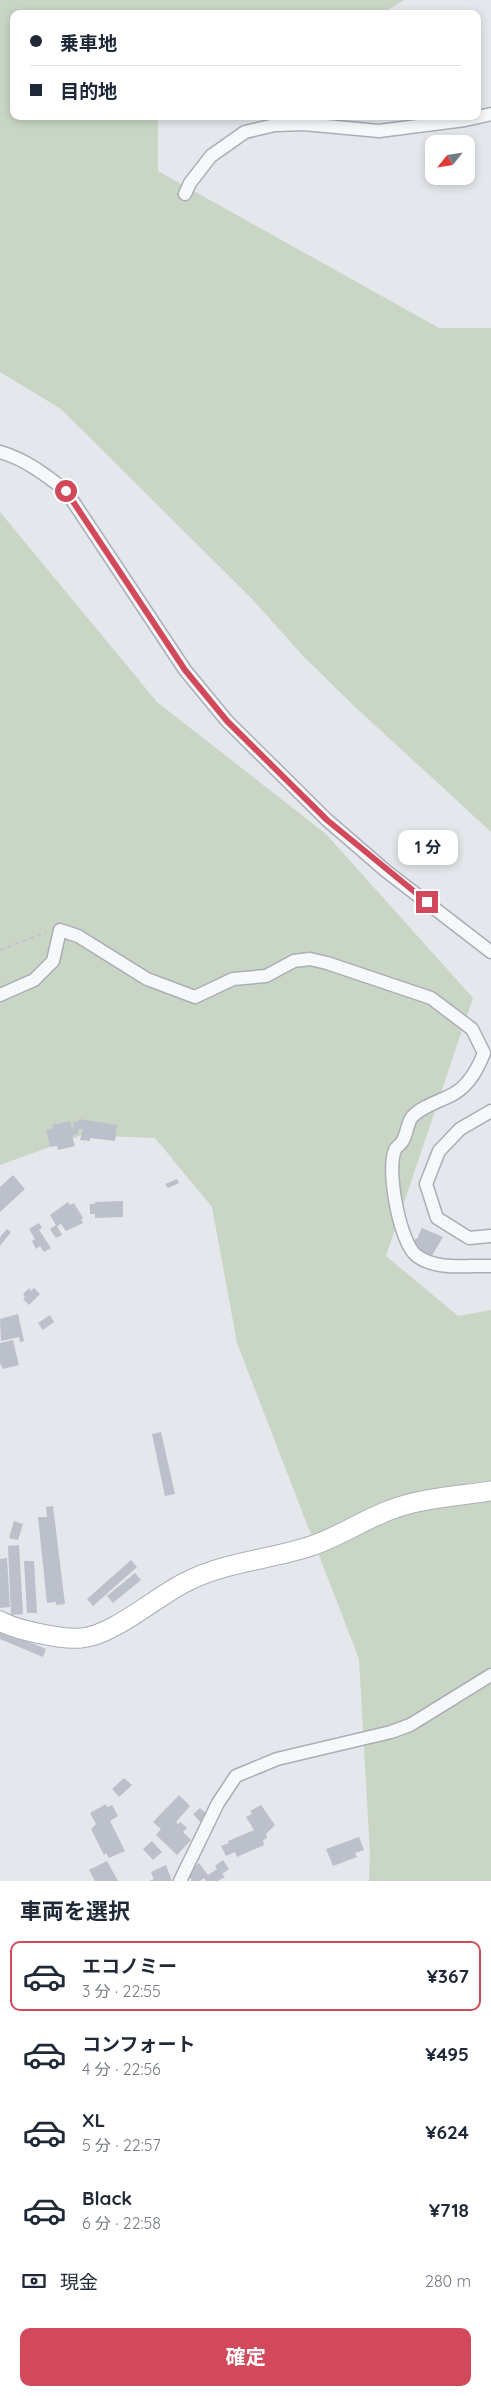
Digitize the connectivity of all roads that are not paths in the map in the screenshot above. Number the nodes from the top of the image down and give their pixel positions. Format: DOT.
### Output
graph roads {
  1 [pos="464,120"];
  2 [pos="185,194"];
  3 [pos="0,452"];
  4 [pos="491,952"];
  5 [pos="0,995"];
  6 [pos="491,1110"];
  7 [pos="491,1236"];
  8 [pos="491,1266"];
  9 [pos="491,1491"];
  10 [pos="0,1622"];
  11 [pos="491,1675"];
  12 [pos="180,1881"];
  1 -- 2 [label="street"];
  3 -- 4 [label="street"];
  5 -- 8 [label="street"];
  6 -- 7 [label="street"];
  9 -- 10 [label="main road"];
  11 -- 12 [label="street"];
}
